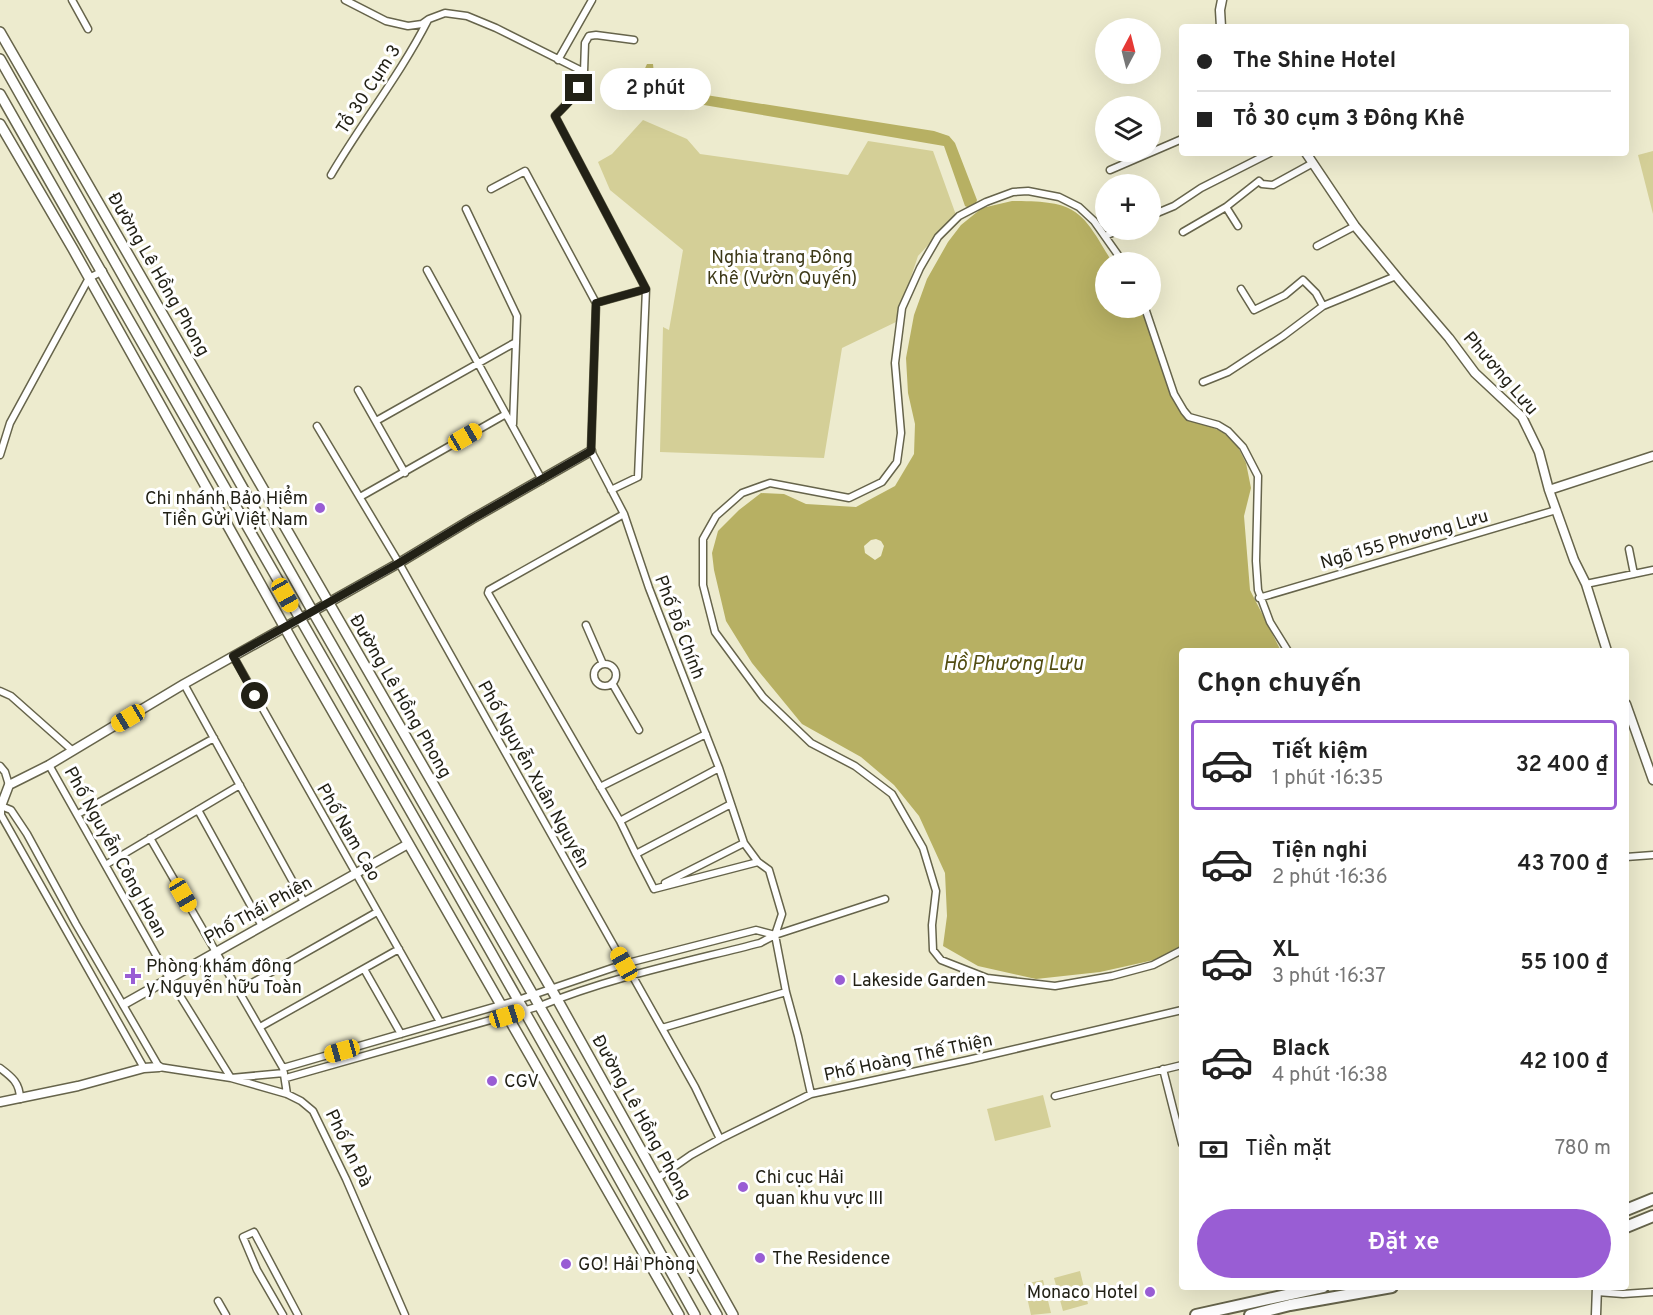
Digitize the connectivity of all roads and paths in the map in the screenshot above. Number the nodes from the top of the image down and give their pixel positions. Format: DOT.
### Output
graph roads {
  1 [pos="72,0"];
  2 [pos="345,0"];
  3 [pos="592,0"];
  4 [pos="1222,0"];
  5 [pos="429,19"];
  6 [pos="580,23"];
  7 [pos="1221,24"];
  8 [pos="88,29"];
  9 [pos="0,32"];
  10 [pos="634,40"];
  11 [pos="585,43"];
  12 [pos="0,59"];
  13 [pos="558,60"];
  14 [pos="584,72"];
  15 [pos="0,94"];
  16 [pos="0,124"];
  17 [pos="1179,140"];
  18 [pos="1264,156"];
  19 [pos="1308,156"];
  20 [pos="1313,163"];
  21 [pos="1110,170"];
  22 [pos="331,175"];
  23 [pos="491,189"];
  24 [pos="1226,207"];
  25 [pos="466,209"];
  26 [pos="1161,211"];
  27 [pos="1095,222"];
  28 [pos="1238,226"];
  29 [pos="1355,226"];
  30 [pos="1182,232"];
  31 [pos="1317,246"];
  32 [pos="427,270"];
  33 [pos="103,271"];
  34 [pos="1396,276"];
  35 [pos="89,278"];
  36 [pos="646,289"];
  37 [pos="1241,289"];
  38 [pos="596,303"];
  39 [pos="1323,306"];
  40 [pos="1148,318"];
  41 [pos="516,342"];
  42 [pos="479,362"];
  43 [pos="1203,382"];
  44 [pos="358,390"];
  45 [pos="506,414"];
  46 [pos="376,421"];
  47 [pos="513,425"];
  48 [pos="317,426"];
  49 [pos="591,451"];
  50 [pos="0,455"];
  51 [pos="1653,456"];
  52 [pos="405,473"];
  53 [pos="542,480"];
  54 [pos="611,490"];
  55 [pos="1549,490"];
  56 [pos="360,497"];
  57 [pos="1556,510"];
  58 [pos="624,514"];
  59 [pos="1629,549"];
  60 [pos="399,563"];
  61 [pos="1653,570"];
  62 [pos="1634,574"];
  63 [pos="1586,584"];
  64 [pos="1260,598"];
  65 [pos="328,603"];
  66 [pos="313,612"];
  67 [pos="300,620"];
  68 [pos="586,625"];
  69 [pos="285,628"];
  70 [pos="1286,648"];
  71 [pos="1607,648"];
  72 [pos="233,656"];
  73 [pos="603,664"];
  74 [pos="612,683"];
  75 [pos="184,684"];
  76 [pos="0,691"];
  77 [pos="1629,714"];
  78 [pos="639,730"];
  79 [pos="706,734"];
  80 [pos="214,738"];
  81 [pos="73,751"];
  82 [pos="50,765"];
  83 [pos="0,766"];
  84 [pos="719,768"];
  85 [pos="1653,780"];
  86 [pos="9,785"];
  87 [pos="240,785"];
  88 [pos="600,788"];
  89 [pos="731,804"];
  90 [pos="2,806"];
  91 [pos="198,810"];
  92 [pos="78,814"];
  93 [pos="620,821"];
  94 [pos="150,838"];
  95 [pos="744,843"];
  96 [pos="408,844"];
  97 [pos="636,854"];
  98 [pos="1653,855"];
  99 [pos="1629,857"];
  100 [pos="758,862"];
  101 [pos="107,864"];
  102 [pos="356,873"];
  103 [pos="654,889"];
  104 [pos="885,899"];
  105 [pos="304,902"];
  106 [pos="377,912"];
  107 [pos="262,926"];
  108 [pos="775,935"];
  109 [pos="399,949"];
  110 [pos="216,952"];
  111 [pos="1179,952"];
  112 [pos="624,964"];
  113 [pos="364,969"];
  114 [pos="632,975"];
  115 [pos="170,978"];
  116 [pos="550,989"];
  117 [pos="238,991"];
  118 [pos="786,992"];
  119 [pos="533,995"];
  120 [pos="557,999"];
  121 [pos="518,1000"];
  122 [pos="124,1004"];
  123 [pos="501,1004"];
  124 [pos="540,1006"];
  125 [pos="524,1010"];
  126 [pos="1179,1011"];
  127 [pos="507,1016"];
  128 [pos="440,1022"];
  129 [pos="260,1027"];
  130 [pos="662,1028"];
  131 [pos="408,1031"];
  132 [pos="401,1034"];
  133 [pos="413,1042"];
  134 [pos="1179,1066"];
  135 [pos="159,1067"];
  136 [pos="0,1068"];
  137 [pos="144,1068"];
  138 [pos="1163,1070"];
  139 [pos="284,1073"];
  140 [pos="231,1078"];
  141 [pos="287,1094"];
  142 [pos="811,1094"];
  143 [pos="1055,1096"];
  144 [pos="20,1099"];
  145 [pos="0,1102"];
  146 [pos="1179,1124"];
  147 [pos="720,1139"];
  148 [pos="658,1178"];
  149 [pos="1653,1199"];
  150 [pos="1629,1209"];
  151 [pos="1653,1216"];
  152 [pos="1629,1226"];
  153 [pos="673,1275"];
  154 [pos="660,1282"];
  155 [pos="1299,1290"];
  156 [pos="1375,1290"];
  157 [pos="1597,1290"];
  158 [pos="1602,1290"];
  159 [pos="1653,1292"];
  160 [pos="218,1301"];
  161 [pos="226,1315"];
  162 [pos="283,1315"];
  163 [pos="297,1315"];
  164 [pos="405,1315"];
  165 [pos="679,1315"];
  166 [pos="695,1315"];
  167 [pos="717,1315"];
  168 [pos="733,1315"];
  169 [pos="1196,1315"];
  170 [pos="1250,1315"];
  171 [pos="1596,1315"];
  1 -- 8 [label="street"];
  2 -- 5 [label="street"];
  3 -- 6 [label="street"];
  4 -- 7 [label="street"];
  5 -- 13 [label="street"];
  5 -- 22 [label="street, Tổ 30 Cụm 3"];
  6 -- 11 [label="street"];
  6 -- 13 [label="street"];
  9 -- 65 [label="main road, Đường Lê Hồng Phong"];
  10 -- 11 [label="street"];
  11 -- 14 [label="street"];
  12 -- 66 [label="main road, Đường Lê Hồng Phong"];
  13 -- 14 [label="street"];
  14 -- 36 [label="street"];
  15 -- 33 [label="main road"];
  16 -- 35 [label="main road"];
  17 -- 21 [label="street"];
  18 -- 26 [label="street"];
  19 -- 20 [label="street, Phương Lưu"];
  20 -- 24 [label="street"];
  20 -- 29 [label="street, Phương Lưu"];
  23 -- 38 [label="street"];
  24 -- 28 [label="street"];
  24 -- 30 [label="street"];
  25 -- 41 [label="street"];
  27 -- 111 [label="street"];
  29 -- 31 [label="street"];
  29 -- 34 [label="street, Phương Lưu"];
  32 -- 42 [label="street"];
  33 -- 35 [label="street"];
  33 -- 67 [label="main road"];
  34 -- 39 [label="street"];
  34 -- 55 [label="street, Phương Lưu"];
  35 -- 50 [label="street"];
  35 -- 69 [label="main road"];
  36 -- 38 [label="street"];
  36 -- 54 [label="street"];
  37 -- 39 [label="street"];
  38 -- 49 [label="street, Phố Đỗ Chính"];
  39 -- 43 [label="street"];
  40 -- 64 [label="street"];
  41 -- 42 [label="street"];
  41 -- 47 [label="street"];
  42 -- 45 [label="street"];
  42 -- 46 [label="street"];
  44 -- 46 [label="street"];
  45 -- 47 [label="street"];
  45 -- 52 [label="street"];
  46 -- 52 [label="street"];
  47 -- 53 [label="street"];
  48 -- 56 [label="street, Phố Nguyễn Xuân Nguyên"];
  49 -- 53 [label="street"];
  49 -- 54 [label="street, Phố Đỗ Chính"];
  51 -- 55 [label="street"];
  52 -- 56 [label="street"];
  53 -- 60 [label="street"];
  54 -- 58 [label="street, Phố Đỗ Chính"];
  55 -- 57 [label="street, Phương Lưu"];
  56 -- 60 [label="street, Phố Nguyễn Xuân Nguyên"];
  57 -- 63 [label="street, Phương Lưu"];
  57 -- 64 [label="street, Ngõ 155 Phương Lưu"];
  58 -- 79 [label="street, Phố Đỗ Chính"];
  58 -- 88 [label="street"];
  59 -- 62 [label="street"];
  60 -- 65 [label="street"];
  60 -- 112 [label="street, Phố Nguyễn Xuân Nguyên"];
  61 -- 62 [label="street"];
  62 -- 63 [label="street"];
  63 -- 71 [label="street, Phương Lưu"];
  64 -- 70 [label="street"];
  65 -- 66 [label="street"];
  65 -- 116 [label="main road, Đường Lê Hồng Phong"];
  66 -- 67 [label="street"];
  66 -- 119 [label="main road, Đường Lê Hồng Phong"];
  67 -- 69 [label="street"];
  67 -- 121 [label="main road"];
  68 -- 73 [label="street"];
  69 -- 72 [label="street"];
  69 -- 96 [label="main road"];
  72 -- 75 [label="street"];
  72 -- 102 [label="street, Phố Nam Cao"];
  73 -- 74 [label="street"];
  73 -- 74 [label="street"];
  74 -- 78 [label="street"];
  75 -- 80 [label="street"];
  75 -- 81 [label="street"];
  76 -- 81 [label="street"];
  77 -- 85 [label="street"];
  79 -- 84 [label="street, Phố Đỗ Chính"];
  79 -- 88 [label="street"];
  80 -- 87 [label="street"];
  80 -- 92 [label="street"];
  81 -- 82 [label="street"];
  82 -- 86 [label="street"];
  82 -- 92 [label="street, Phố Nguyễn Công Hoan"];
  83 -- 86 [label="street"];
  84 -- 89 [label="street, Phố Đỗ Chính"];
  84 -- 93 [label="street"];
  86 -- 90 [label="street"];
  87 -- 91 [label="street"];
  87 -- 105 [label="street"];
  88 -- 93 [label="street"];
  89 -- 95 [label="street, Phố Đỗ Chính"];
  89 -- 97 [label="street"];
  90 -- 122 [label="street"];
  90 -- 137 [label="street"];
  91 -- 94 [label="street"];
  91 -- 107 [label="street"];
  92 -- 101 [label="street, Phố Nguyễn Công Hoan"];
  93 -- 97 [label="street"];
  94 -- 101 [label="street"];
  94 -- 110 [label="street"];
  95 -- 100 [label="street, Phố Đỗ Chính"];
  95 -- 103 [label="street"];
  96 -- 102 [label="street, Phố Thái Phiên"];
  96 -- 123 [label="main road"];
  97 -- 103 [label="street"];
  98 -- 99 [label="street"];
  100 -- 103 [label="street"];
  100 -- 108 [label="street, Phố Đỗ Chính"];
  101 -- 115 [label="street, Phố Nguyễn Công Hoan"];
  102 -- 105 [label="street, Phố Thái Phiên"];
  102 -- 106 [label="street, Phố Nam Cao"];
  104 -- 108 [label="street"];
  105 -- 107 [label="street, Phố Thái Phiên"];
  106 -- 109 [label="street, Phố Nam Cao"];
  106 -- 117 [label="street"];
  107 -- 110 [label="street, Phố Thái Phiên"];
  108 -- 112 [label="street"];
  108 -- 114 [label="street"];
  108 -- 118 [label="street, Phố Đỗ Chính"];
  109 -- 113 [label="street"];
  109 -- 128 [label="street, Phố Nam Cao"];
  110 -- 115 [label="street, Phố Thái Phiên"];
  110 -- 117 [label="street"];
  112 -- 114 [label="street, Phố Nguyễn Xuân Nguyên"];
  112 -- 116 [label="street"];
  113 -- 129 [label="street"];
  113 -- 132 [label="street"];
  114 -- 120 [label="street"];
  114 -- 130 [label="street, Phố Nguyễn Xuân Nguyên"];
  115 -- 122 [label="street, Phố Thái Phiên"];
  115 -- 140 [label="street, Phố Nguyễn Công Hoan"];
  116 -- 119 [label="street"];
  116 -- 120 [label="main road, Đường Lê Hồng Phong"];
  117 -- 129 [label="street"];
  118 -- 130 [label="street"];
  118 -- 142 [label="street, Phố Đỗ Chính"];
  119 -- 121 [label="street"];
  119 -- 124 [label="main road, Đường Lê Hồng Phong"];
  120 -- 124 [label="street"];
  120 -- 148 [label="main road, Đường Lê Hồng Phong"];
  121 -- 123 [label="street"];
  121 -- 125 [label="main road"];
  122 -- 135 [label="street"];
  123 -- 127 [label="main road"];
  123 -- 128 [label="street"];
  124 -- 125 [label="street"];
  124 -- 167 [label="main road, Đường Lê Hồng Phong"];
  125 -- 127 [label="street"];
  125 -- 153 [label="main road"];
  126 -- 142 [label="street, Phố Hoàng Thế Thiện"];
  127 -- 133 [label="street"];
  127 -- 154 [label="main road"];
  128 -- 131 [label="street"];
  129 -- 139 [label="street"];
  130 -- 147 [label="street, Phố Nguyễn Xuân Nguyên"];
  131 -- 132 [label="street"];
  131 -- 133 [label="street"];
  132 -- 139 [label="street"];
  133 -- 139 [label="street"];
  134 -- 138 [label="street"];
  135 -- 137 [label="street"];
  135 -- 140 [label="street, Phố An Đà"];
  136 -- 144 [label="street"];
  137 -- 144 [label="street"];
  138 -- 143 [label="street"];
  138 -- 146 [label="street"];
  139 -- 140 [label="street"];
  139 -- 141 [label="street"];
  140 -- 141 [label="street, Phố An Đà"];
  141 -- 164 [label="street, Phố An Đà"];
  142 -- 147 [label="street, Phố Hoàng Thế Thiện"];
  144 -- 145 [label="street"];
  147 -- 148 [label="street, Phố Hoàng Thế Thiện"];
  148 -- 168 [label="main road, Đường Lê Hồng Phong"];
  149 -- 150 [label="highway"];
  151 -- 152 [label="highway"];
  153 -- 154 [label="main road"];
  153 -- 166 [label="main road"];
  154 -- 165 [label="main road"];
  155 -- 169 [label="highway"];
  156 -- 170 [label="highway"];
  157 -- 171 [label="street"];
  158 -- 159 [label="street"];
  160 -- 161 [label="street"];
  162 -- 163 [label="street"];
}
